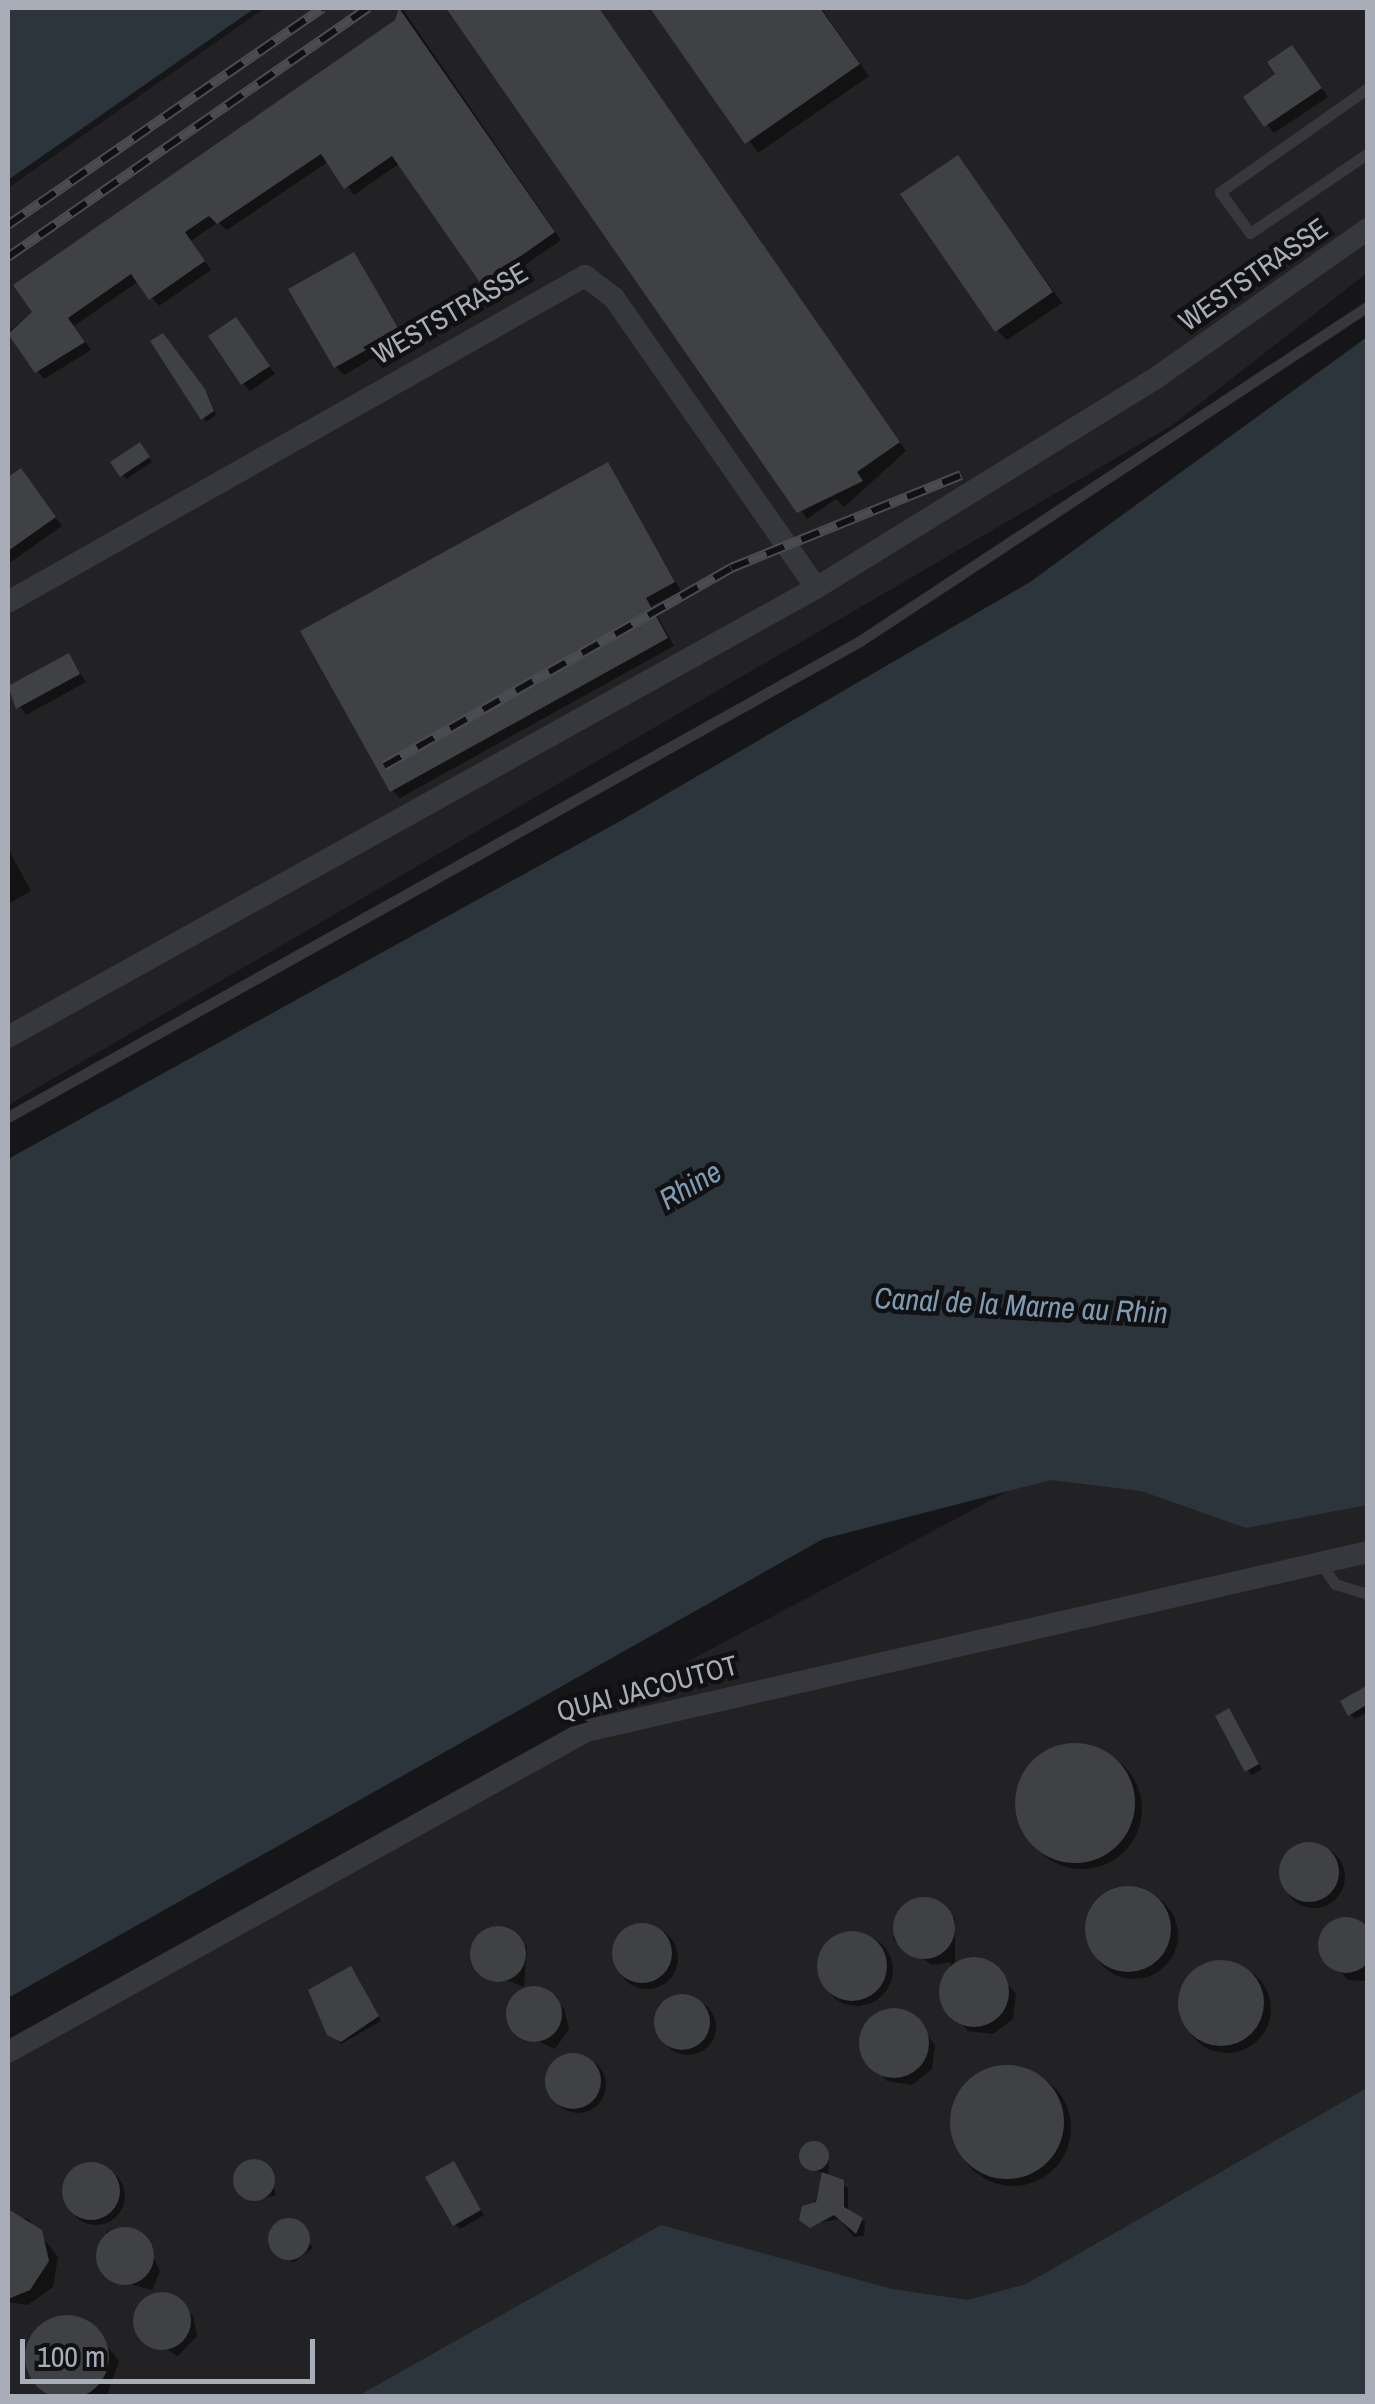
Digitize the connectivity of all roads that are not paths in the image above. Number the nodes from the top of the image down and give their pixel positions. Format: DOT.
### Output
graph roads {
  1 [pos="1368,88"];
  2 [pos="1368,153"];
  3 [pos="1368,230"];
  4 [pos="1368,306"];
  5 [pos="816,588"];
  6 [pos="8,602"];
  7 [pos="8,1037"];
  8 [pos="8,1117"];
  9 [pos="1368,1552"];
  10 [pos="1319,1561"];
  11 [pos="1368,1594"];
  12 [pos="8,2052"];
  1 -- 2 [label="lane"];
  3 -- 5 [label="street, WESTSTRASSE"];
  4 -- 8 [label="lane"];
  5 -- 6 [label="street, WESTSTRASSE"];
  5 -- 7 [label="street, WESTSTRASSE"];
  9 -- 10 [label="street, QUAI JACOUTOT"];
  10 -- 11 [label="lane"];
  10 -- 12 [label="street, QUAI JACOUTOT"];
}
